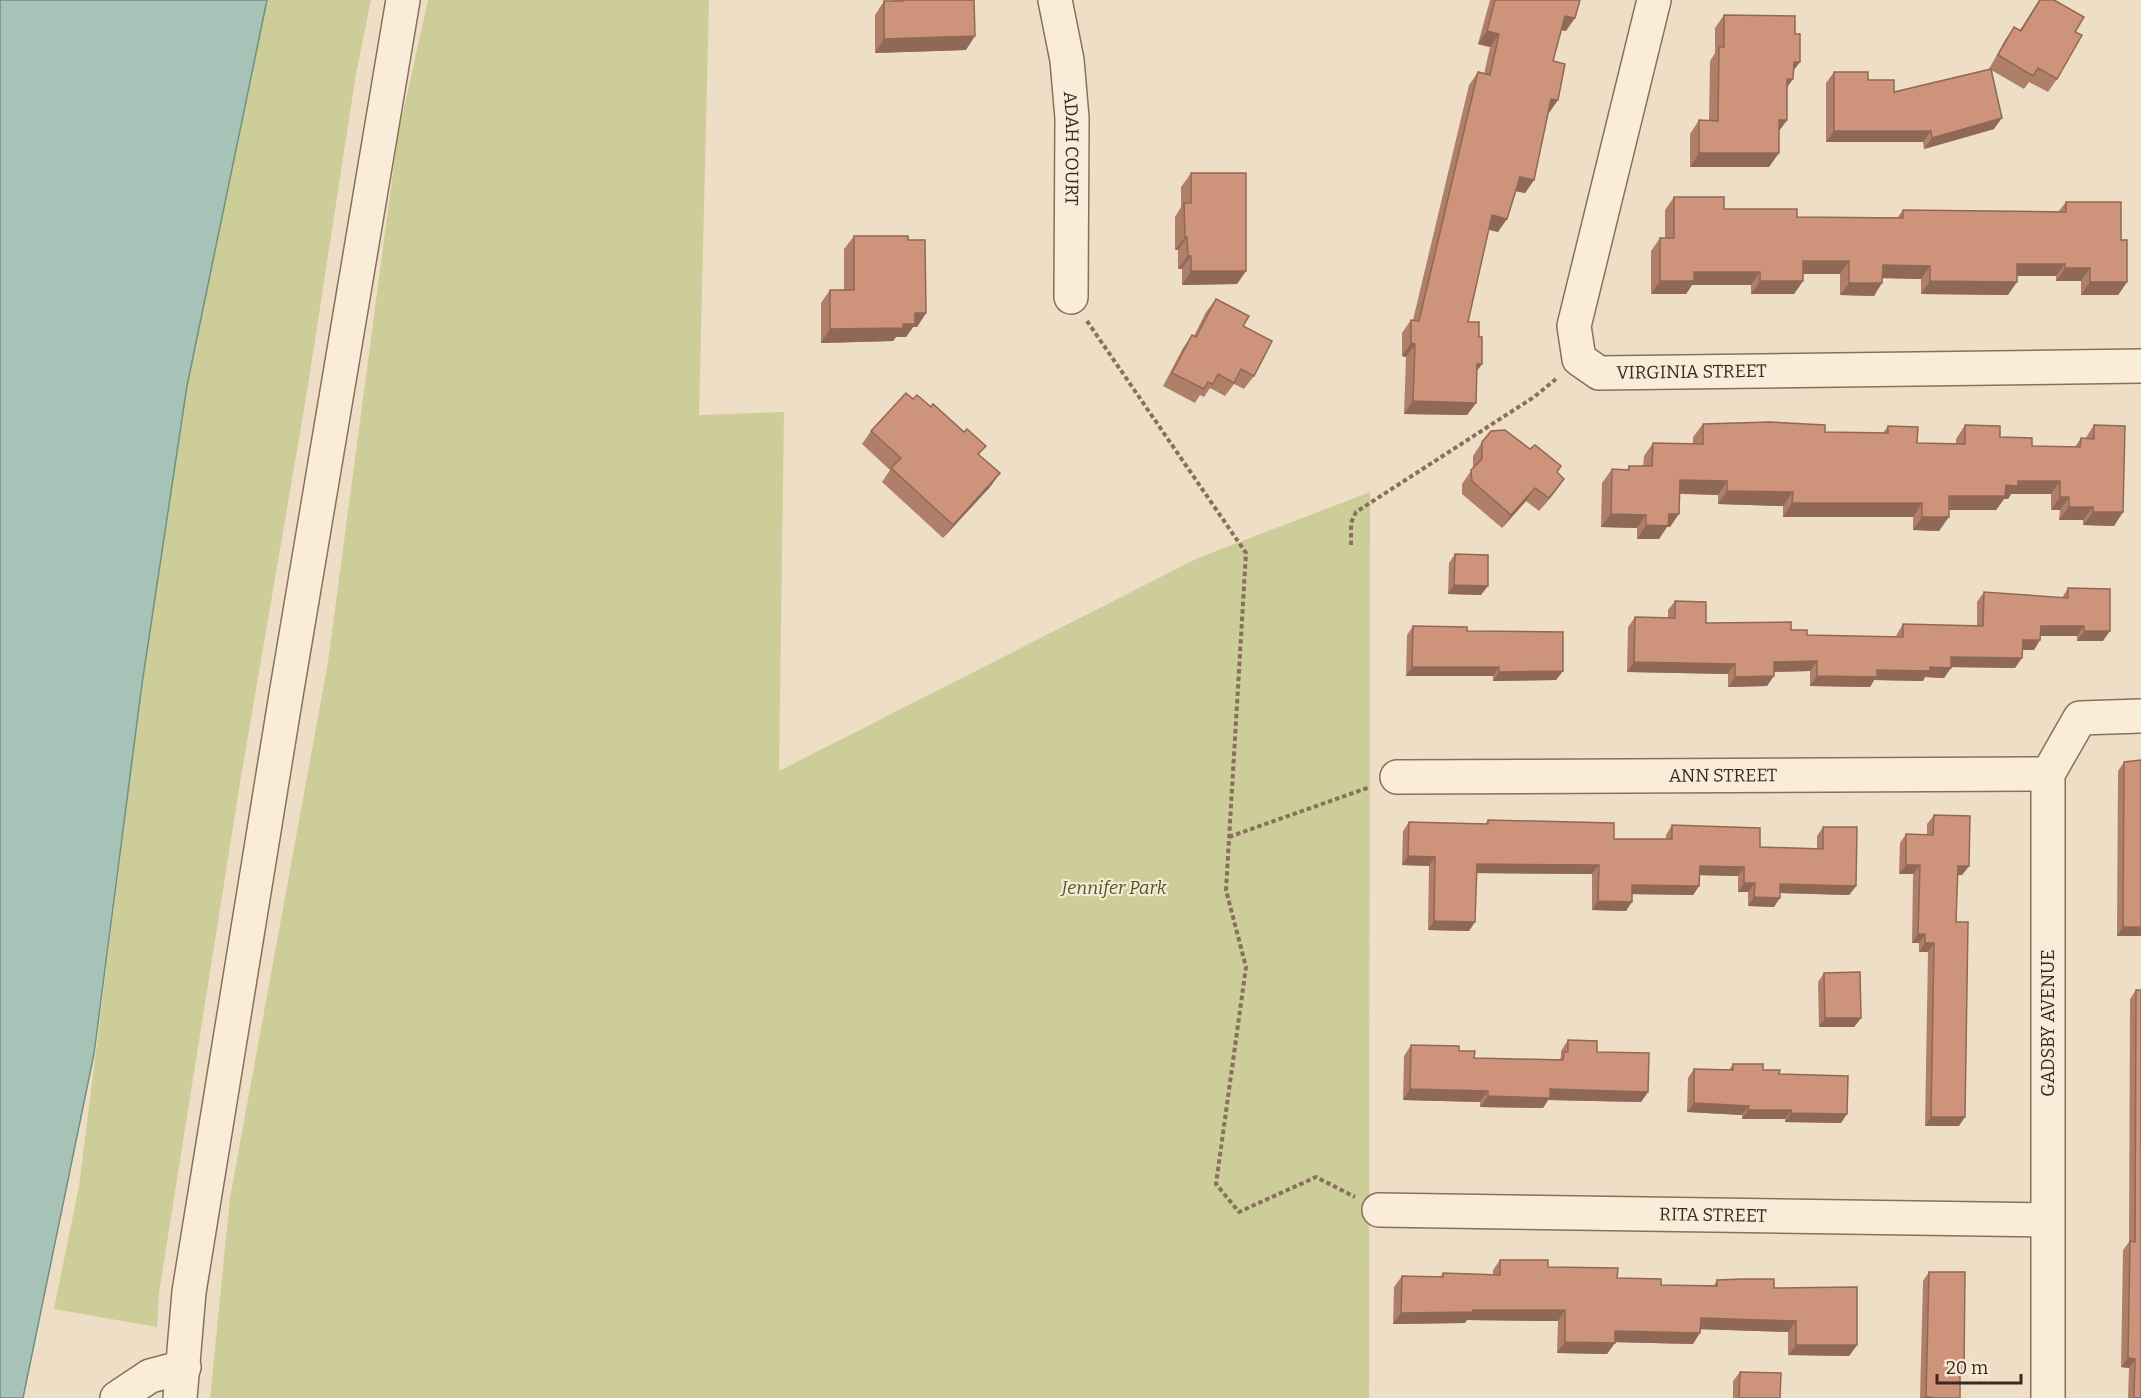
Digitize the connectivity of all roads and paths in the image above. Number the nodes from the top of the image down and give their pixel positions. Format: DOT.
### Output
graph roads {
  1 [pos="403,0"];
  2 [pos="1055,0"];
  3 [pos="1654,0"];
  4 [pos="1071,297"];
  5 [pos="1579,359"];
  6 [pos="2141,366"];
  7 [pos="1351,545"];
  8 [pos="2141,716"];
  9 [pos="2048,774"];
  10 [pos="1397,777"];
  11 [pos="1229,837"];
  12 [pos="1379,1210"];
  13 [pos="2047,1220"];
  14 [pos="182,1382"];
  15 [pos="117,1398"];
  16 [pos="2048,1398"];
  1 -- 14 [label="street"];
  2 -- 4 [label="street, ADAH COURT"];
  3 -- 5 [label="street"];
  4 -- 11 [label="path"];
  5 -- 6 [label="street, VIRGINIA STREET"];
  5 -- 7 [label="path"];
  8 -- 9 [label="street, GADSBY AVENUE"];
  9 -- 10 [label="street, ANN STREET"];
  9 -- 13 [label="street, GADSBY AVENUE"];
  10 -- 11 [label="path"];
  11 -- 12 [label="path"];
  12 -- 13 [label="street, RITA STREET"];
  13 -- 16 [label="street, GADSBY AVENUE"];
  14 -- 15 [label="street"];
}
